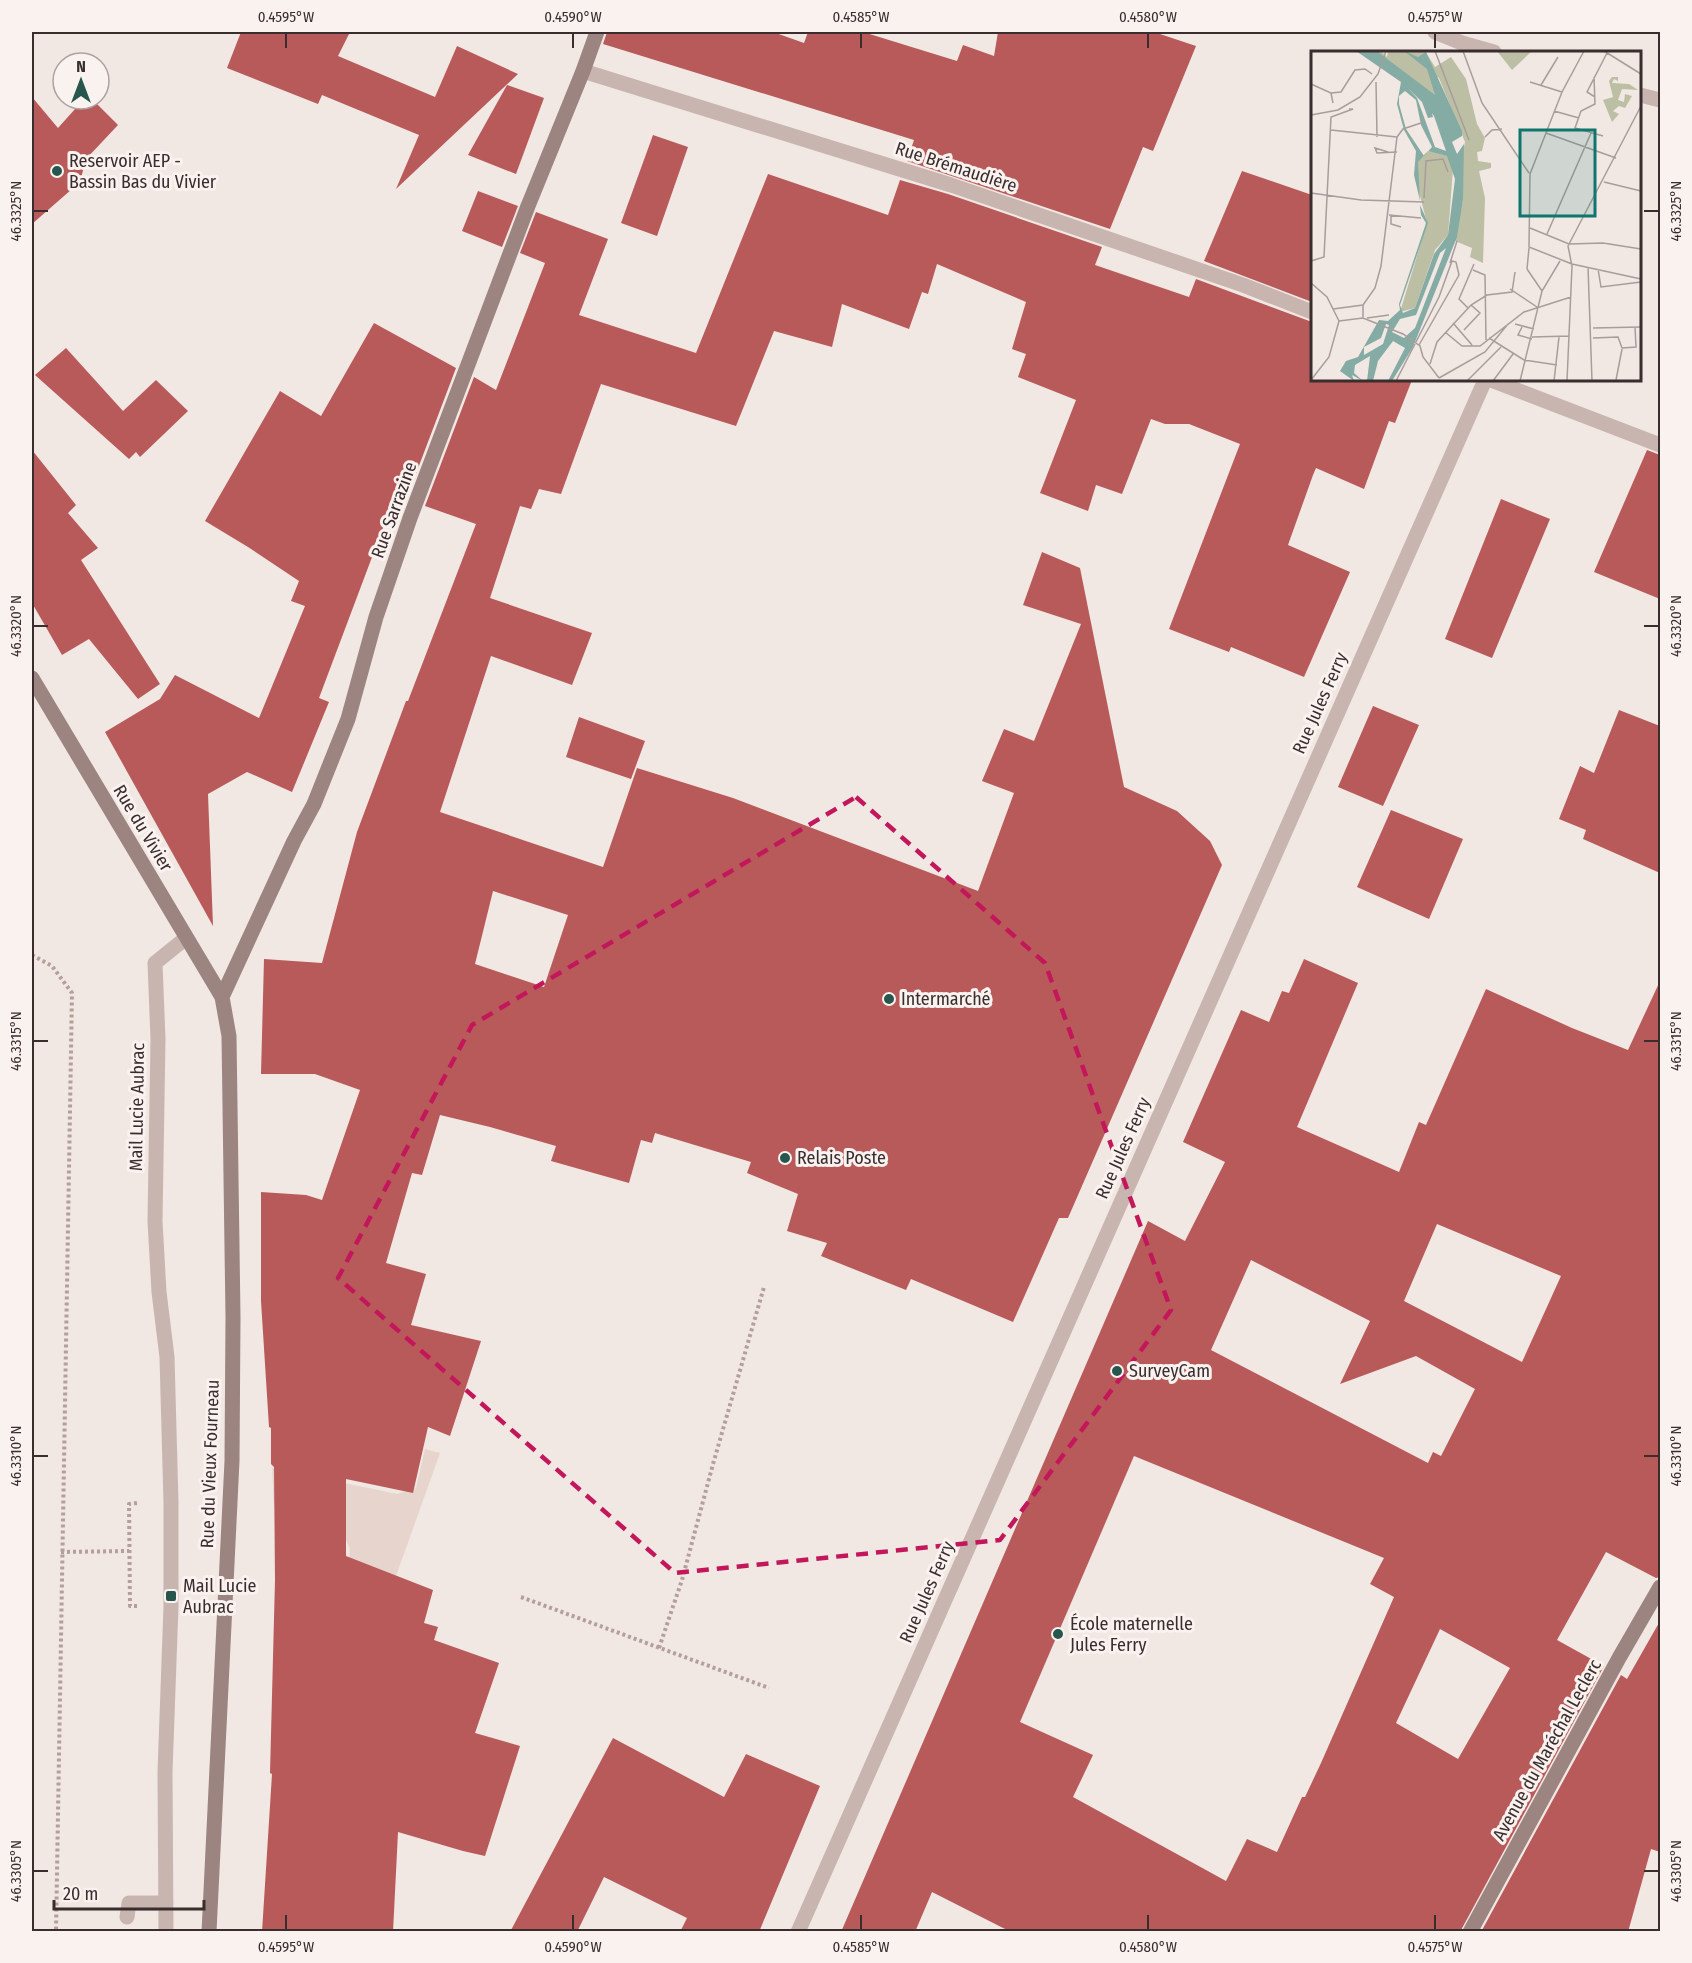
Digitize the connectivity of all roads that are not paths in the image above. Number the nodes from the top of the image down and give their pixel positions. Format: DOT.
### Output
graph roads {
  1 [pos="597,32"];
  2 [pos="1436,32"];
  3 [pos="1490,51"];
  4 [pos="583,71"];
  5 [pos="1641,95"];
  6 [pos="1660,100"];
  7 [pos="1311,312"];
  8 [pos="1485,381"];
  9 [pos="1494,381"];
  10 [pos="1660,445"];
  11 [pos="32,678"];
  12 [pos="186,938"];
  13 [pos="222,997"];
  14 [pos="1660,1587"];
  15 [pos="166,1903"];
  16 [pos="128,1917"];
  17 [pos="166,1932"];
  18 [pos="209,1932"];
  19 [pos="798,1932"];
  20 [pos="1470,1932"];
  1 -- 4 [label="main road, Rue Sarrazine"];
  2 -- 3 [label="street"];
  4 -- 7 [label="street, Rue Brémaudière"];
  4 -- 13 [label="main road, Rue Sarrazine"];
  5 -- 6 [label="street"];
  8 -- 19 [label="street, Rue Jules Ferry"];
  9 -- 10 [label="street"];
  11 -- 12 [label="main road, Rue du Vivier"];
  12 -- 13 [label="main road, Rue du Vivier"];
  12 -- 15 [label="street, Mail Lucie Aubrac"];
  13 -- 18 [label="main road, Rue du Vieux Fourneau"];
  14 -- 20 [label="main road, Avenue du Maréchal Leclerc"];
  15 -- 16 [label="street"];
  15 -- 17 [label="street, Mail Lucie Aubrac"];
}
